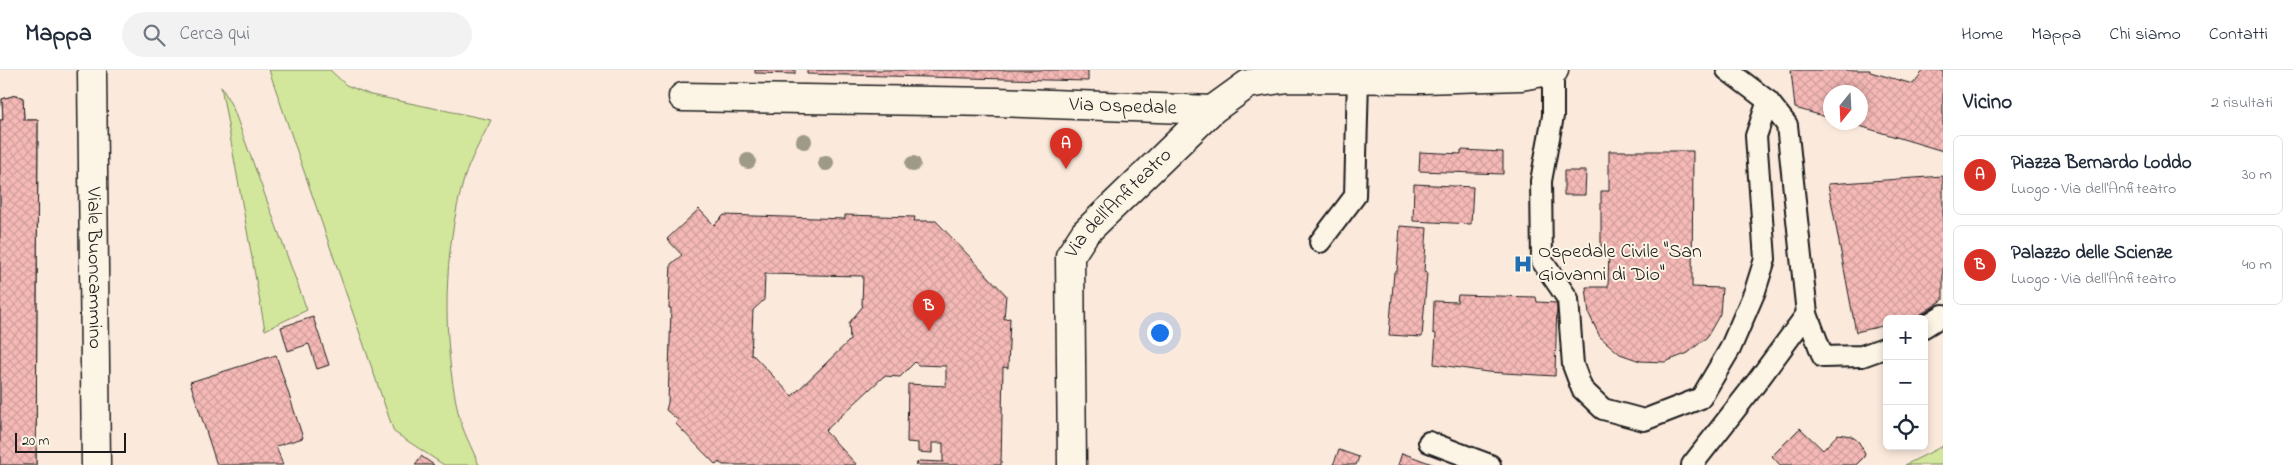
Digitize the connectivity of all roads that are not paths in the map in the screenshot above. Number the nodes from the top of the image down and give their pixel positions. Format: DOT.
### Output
graph roads {
  1 [pos="92,70"];
  2 [pos="1553,70"];
  3 [pos="1727,70"];
  4 [pos="1414,74"];
  5 [pos="1268,75"];
  6 [pos="1358,78"];
  7 [pos="683,97"];
  8 [pos="1768,101"];
  9 [pos="1212,110"];
  10 [pos="1320,242"];
  11 [pos="1807,314"];
  12 [pos="1943,315"];
  13 [pos="1928,324"];
  14 [pos="1883,348"];
  15 [pos="1429,442"];
  16 [pos="96,465"];
  17 [pos="1072,465"];
  18 [pos="1490,465"];
  19 [pos="1692,465"];
  1 -- 16 [label="street, Viale Buoncammino"];
  2 -- 4 [label="street"];
  2 -- 8 [label="lane"];
  3 -- 8 [label="lane"];
  4 -- 6 [label="street"];
  5 -- 6 [label="street"];
  5 -- 9 [label="street"];
  6 -- 10 [label="lane"];
  7 -- 9 [label="street, Via Ospedale"];
  8 -- 11 [label="lane"];
  9 -- 17 [label="street, Via dell'Anfiteatro"];
  11 -- 14 [label="lane"];
  11 -- 19 [label="lane"];
  12 -- 13 [label="lane"];
  15 -- 18 [label="lane"];
}
